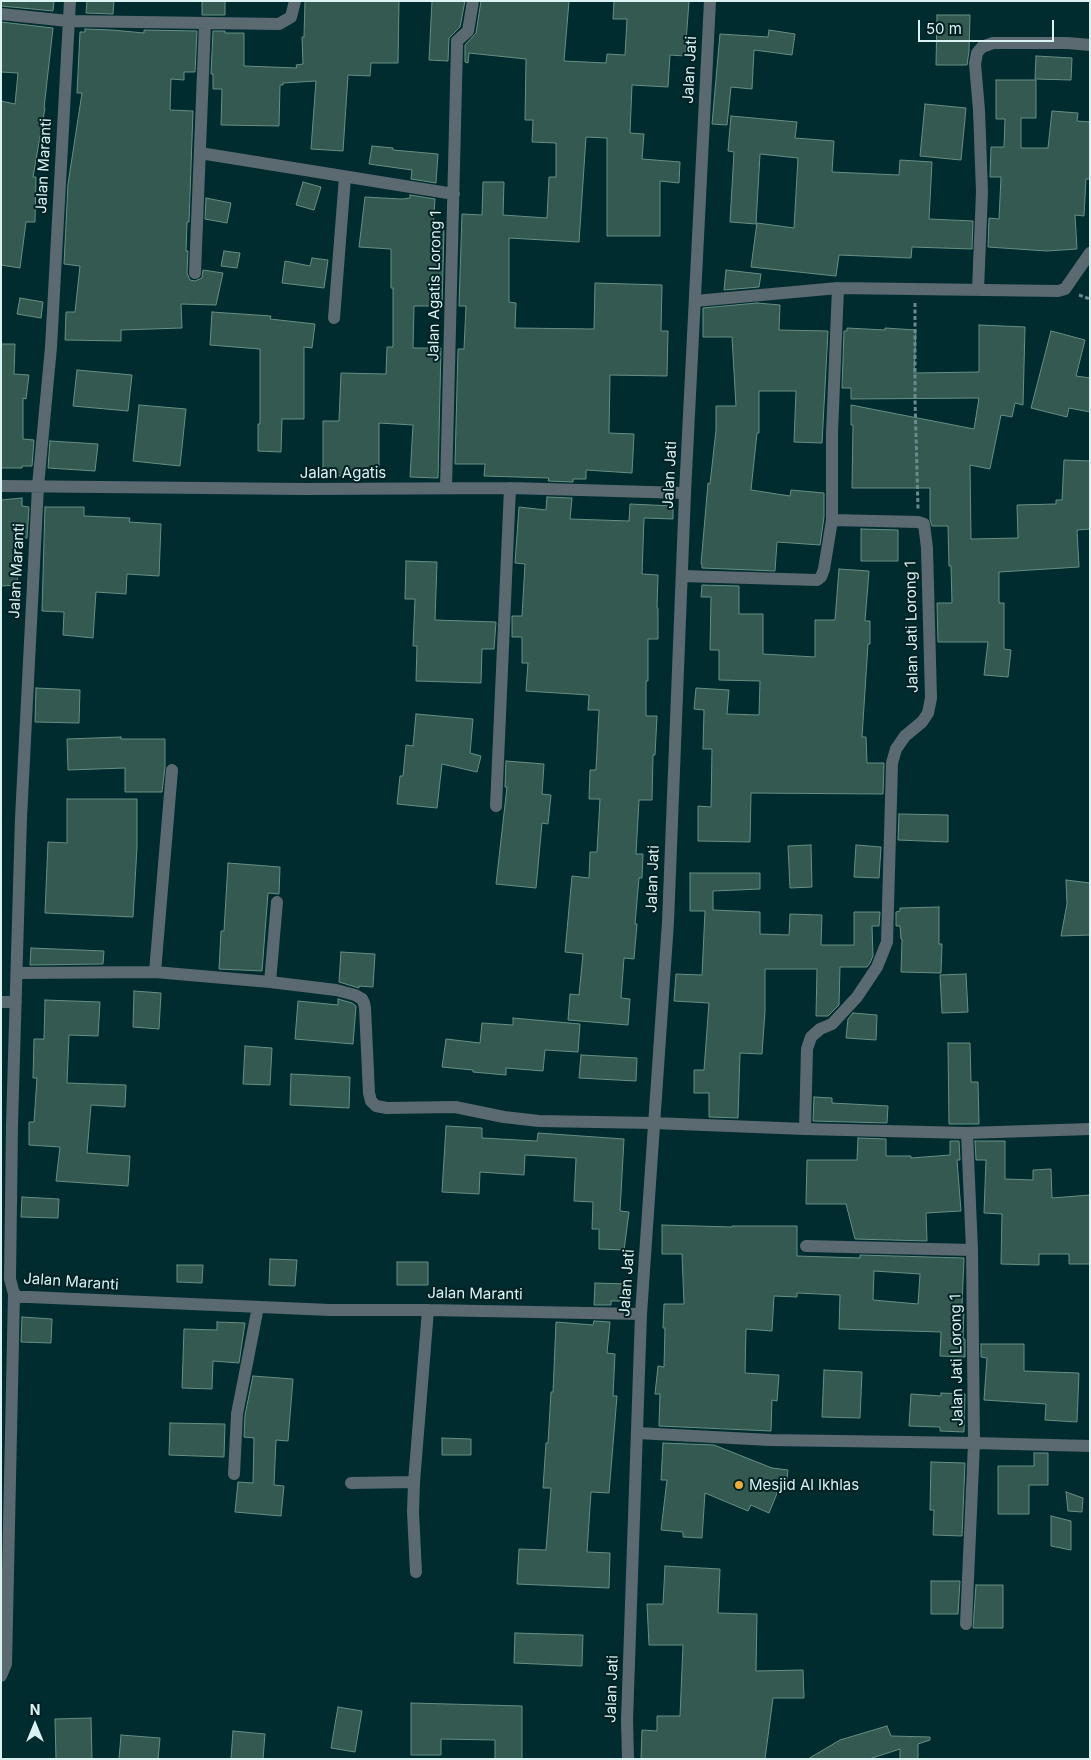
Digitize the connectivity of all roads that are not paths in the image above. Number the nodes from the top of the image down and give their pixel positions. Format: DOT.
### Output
graph roads {
  1 [pos="70,1"];
  2 [pos="295,1"];
  3 [pos="473,1"];
  4 [pos="710,1"];
  5 [pos="1,14"];
  6 [pos="68,21"];
  7 [pos="205,23"];
  8 [pos="1090,45"];
  9 [pos="200,153"];
  10 [pos="345,177"];
  11 [pos="454,194"];
  12 [pos="1090,253"];
  13 [pos="195,273"];
  14 [pos="838,288"];
  15 [pos="978,290"];
  16 [pos="695,301"];
  17 [pos="334,318"];
  18 [pos="1,486"];
  19 [pos="38,486"];
  20 [pos="446,488"];
  21 [pos="510,488"];
  22 [pos="685,494"];
  23 [pos="832,520"];
  24 [pos="682,576"];
  25 [pos="172,770"];
  26 [pos="496,806"];
  27 [pos="277,902"];
  28 [pos="155,972"];
  29 [pos="17,973"];
  30 [pos="270,982"];
  31 [pos="1,1002"];
  32 [pos="16,1002"];
  33 [pos="654,1123"];
  34 [pos="805,1129"];
  35 [pos="1090,1129"];
  36 [pos="968,1132"];
  37 [pos="806,1246"];
  38 [pos="972,1250"];
  39 [pos="14,1294"];
  40 [pos="258,1307"];
  41 [pos="428,1310"];
  42 [pos="641,1314"];
  43 [pos="637,1432"];
  44 [pos="974,1442"];
  45 [pos="1090,1446"];
  46 [pos="234,1474"];
  47 [pos="414,1482"];
  48 [pos="351,1483"];
  49 [pos="416,1572"];
  50 [pos="966,1624"];
  51 [pos="1,1676"];
  52 [pos="628,1759"];
  1 -- 6 [label="street, Jalan Maranti"];
  2 -- 7 [label="street"];
  3 -- 11 [label="street, Jalan Agatis Lorong 1"];
  4 -- 16 [label="street, Jalan Jati"];
  5 -- 6 [label="street"];
  6 -- 7 [label="street"];
  6 -- 19 [label="street, Jalan Maranti"];
  7 -- 9 [label="street"];
  8 -- 15 [label="street"];
  9 -- 10 [label="street"];
  9 -- 13 [label="street"];
  10 -- 11 [label="street"];
  10 -- 17 [label="street"];
  11 -- 20 [label="street, Jalan Agatis Lorong 1"];
  12 -- 15 [label="street"];
  14 -- 15 [label="street"];
  14 -- 16 [label="street"];
  14 -- 23 [label="street"];
  16 -- 22 [label="street, Jalan Jati"];
  18 -- 19 [label="street, Jalan Agatis"];
  19 -- 20 [label="street, Jalan Agatis"];
  19 -- 29 [label="street, Jalan Maranti"];
  20 -- 21 [label="street, Jalan Agatis"];
  21 -- 22 [label="street, Jalan Agatis"];
  21 -- 26 [label="street"];
  22 -- 24 [label="street, Jalan Jati"];
  23 -- 24 [label="street"];
  23 -- 34 [label="street, Jalan Jati Lorong 1"];
  24 -- 33 [label="street, Jalan Jati"];
  25 -- 28 [label="street"];
  27 -- 30 [label="street"];
  28 -- 29 [label="street"];
  28 -- 30 [label="street"];
  29 -- 32 [label="street, Jalan Maranti"];
  30 -- 33 [label="street"];
  31 -- 32 [label="street"];
  32 -- 39 [label="street, Jalan Maranti"];
  33 -- 34 [label="street"];
  33 -- 42 [label="street, Jalan Jati"];
  34 -- 36 [label="street"];
  35 -- 36 [label="street"];
  36 -- 38 [label="street, Jalan Jati Lorong 1"];
  37 -- 38 [label="street"];
  38 -- 44 [label="street, Jalan Jati Lorong 1"];
  39 -- 40 [label="street, Jalan Maranti"];
  39 -- 51 [label="street"];
  40 -- 41 [label="street, Jalan Maranti"];
  40 -- 46 [label="street"];
  41 -- 42 [label="street, Jalan Maranti"];
  41 -- 47 [label="street"];
  42 -- 43 [label="street, Jalan Jati"];
  43 -- 44 [label="street, Jalan Jati Lorong 1"];
  43 -- 52 [label="street, Jalan Jati"];
  44 -- 45 [label="street"];
  44 -- 50 [label="street"];
  47 -- 48 [label="street"];
  47 -- 49 [label="street"];
}
